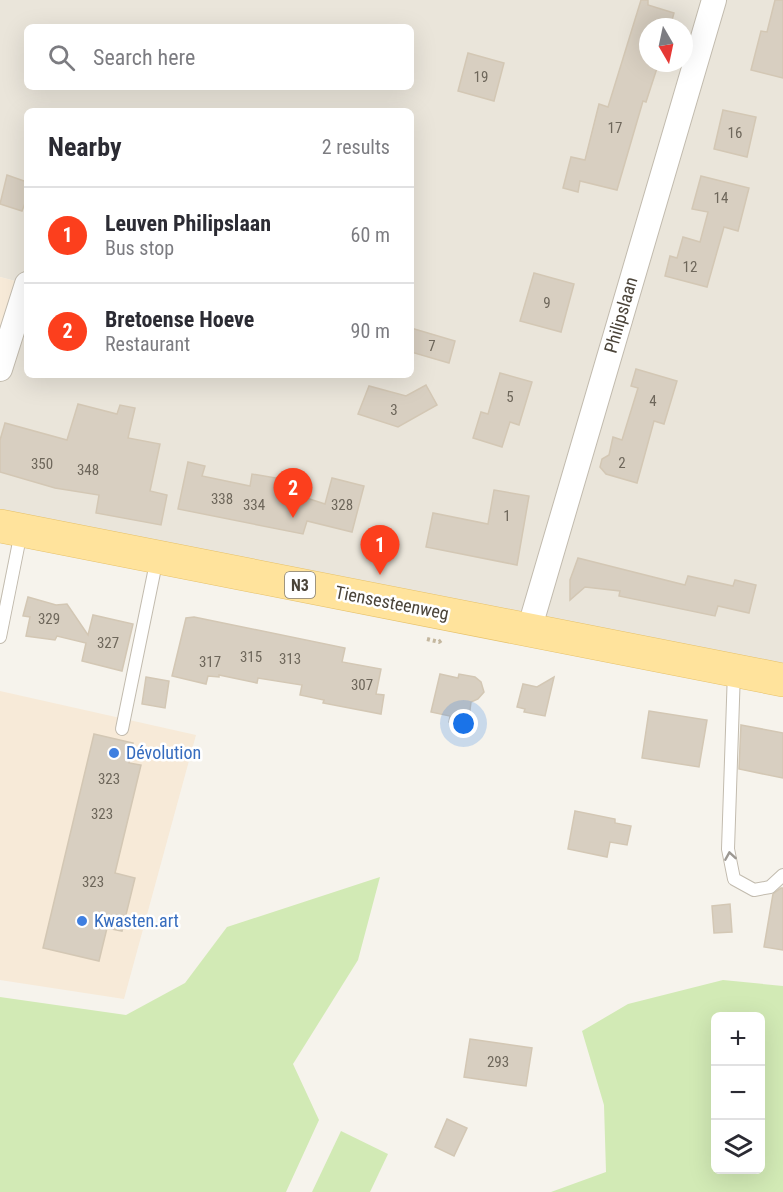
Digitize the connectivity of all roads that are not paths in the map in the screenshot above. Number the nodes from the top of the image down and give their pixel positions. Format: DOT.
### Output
graph roads {
  1 [pos="714,0"];
  2 [pos="24,293"];
  3 [pos="0,369"];
  4 [pos="11,529"];
  5 [pos="157,556"];
  6 [pos="529,630"];
  7 [pos="0,638"];
  8 [pos="734,671"];
  9 [pos="783,680"];
  10 [pos="122,729"];
  11 [pos="783,875"];
  1 -- 6 [label="street, Philipslaan"];
  2 -- 3 [label="street"];
  4 -- 5 [label="main road, Tiensesteenweg / N3"];
  4 -- 7 [label="lane"];
  5 -- 6 [label="main road, Tiensesteenweg / N3"];
  5 -- 10 [label="lane"];
  6 -- 8 [label="main road, Tiensesteenweg / N3"];
  8 -- 9 [label="main road, Tiensesteenweg / N3"];
  11 -- 8 [label="lane, one-way"];
}
